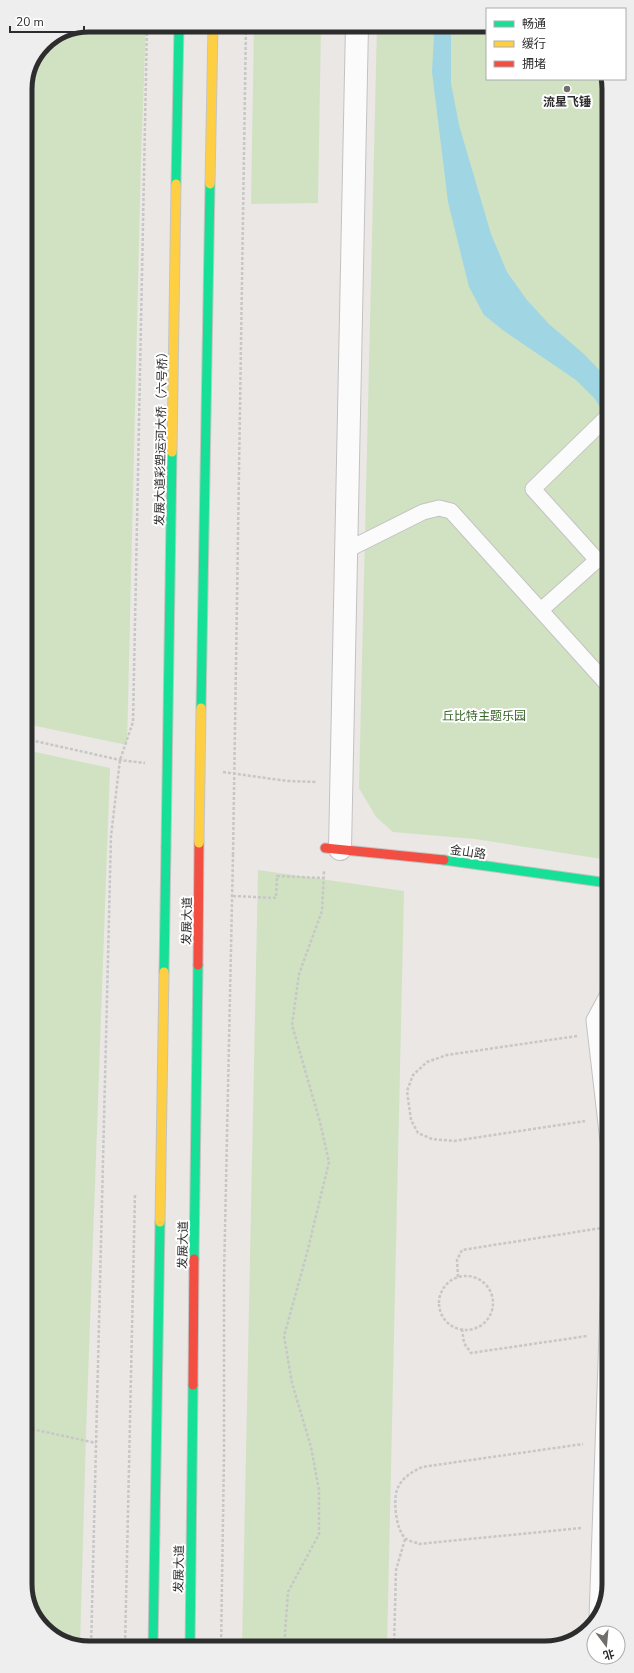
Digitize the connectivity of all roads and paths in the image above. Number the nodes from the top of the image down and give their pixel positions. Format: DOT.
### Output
graph roads {
  1 [pos="147,32"];
  2 [pos="180,32"];
  3 [pos="213,32"];
  4 [pos="246,32"];
  5 [pos="357,32"];
  6 [pos="602,421"];
  7 [pos="347,550"];
  8 [pos="541,610"];
  9 [pos="602,678"];
  10 [pos="166,847"];
  11 [pos="333,849"];
  12 [pos="323,878"];
  13 [pos="602,882"];
  14 [pos="232,896"];
  15 [pos="602,1005"];
  16 [pos="596,1033"];
  17 [pos="602,1084"];
  18 [pos="602,1119"];
  19 [pos="135,1190"];
  20 [pos="602,1228"];
  21 [pos="458,1277"];
  22 [pos="462,1329"];
  23 [pos="602,1335"];
  24 [pos="32,1429"];
  25 [pos="602,1432"];
  26 [pos="96,1443"];
  27 [pos="602,1532"];
  28 [pos="405,1539"];
  29 [pos="602,1546"];
  30 [pos="598,1604"];
  31 [pos="91,1641"];
  32 [pos="125,1641"];
  33 [pos="153,1641"];
  34 [pos="190,1641"];
  35 [pos="221,1641"];
  36 [pos="284,1641"];
  37 [pos="394,1641"];
  1 -- 26 [label="path"];
  2 -- 10 [label="main road, 发展大道彩塑运河大桥（六号桥）, bridge"];
  3 -- 34 [label="main road, 发展大道, bridge"];
  4 -- 14 [label="path, bridge"];
  5 -- 7 [label="street"];
  6 -- 8 [label="lane"];
  7 -- 8 [label="lane"];
  7 -- 11 [label="street"];
  8 -- 9 [label="lane"];
  10 -- 33 [label="main road, 发展大道"];
  11 -- 12 [label="path"];
  11 -- 13 [label="main road, 金山路"];
  12 -- 14 [label="path"];
  12 -- 36 [label="path"];
  14 -- 35 [label="path"];
  15 -- 16 [label="lane"];
  16 -- 17 [label="lane"];
  16 -- 18 [label="path"];
  19 -- 32 [label="path"];
  20 -- 21 [label="path"];
  21 -- 22 [label="path"];
  21 -- 22 [label="path"];
  22 -- 23 [label="path"];
  24 -- 26 [label="path"];
  25 -- 28 [label="path"];
  26 -- 31 [label="path"];
  27 -- 28 [label="path"];
  28 -- 37 [label="path"];
  29 -- 30 [label="lane"];
}
